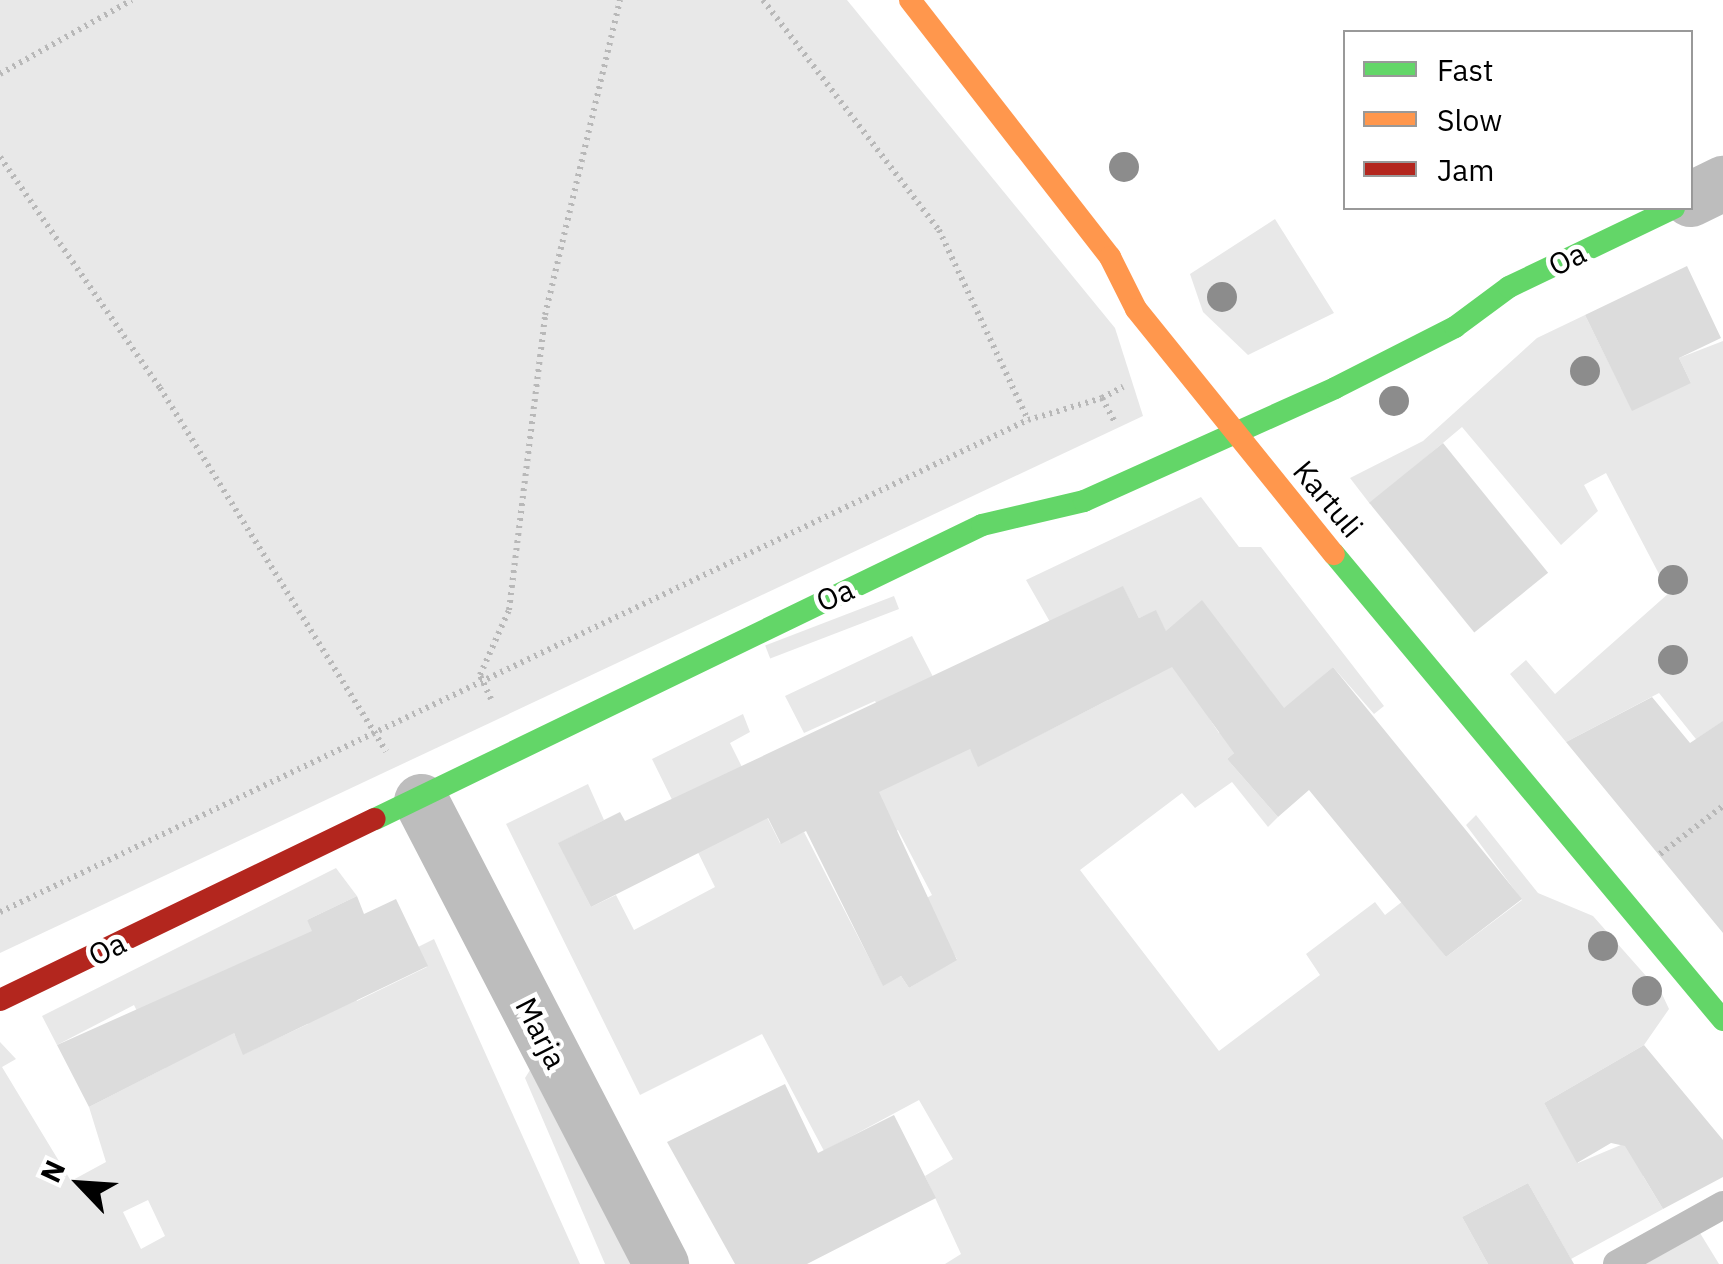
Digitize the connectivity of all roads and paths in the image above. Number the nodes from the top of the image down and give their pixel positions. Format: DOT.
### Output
graph roads {
  1 [pos="132,0"];
  2 [pos="620,0"];
  3 [pos="763,0"];
  4 [pos="910,0"];
  5 [pos="0,74"];
  6 [pos="0,157"];
  7 [pos="1723,183"];
  8 [pos="1693,198"];
  9 [pos="1670,210"];
  10 [pos="1028,420"];
  11 [pos="1231,431"];
  12 [pos="1122,437"];
  13 [pos="480,675"];
  14 [pos="494,705"];
  15 [pos="372,729"];
  16 [pos="421,801"];
  17 [pos="1723,806"];
  18 [pos="1658,856"];
  19 [pos="0,912"];
  20 [pos="0,1000"];
  21 [pos="1723,1020"];
  22 [pos="1723,1205"];
  23 [pos="662,1264"];
  24 [pos="1617,1264"];
  1 -- 5 [label="path"];
  2 -- 13 [label="path"];
  3 -- 10 [label="path"];
  4 -- 11 [label="street, Kartuli"];
  6 -- 15 [label="path"];
  7 -- 8 [label="street"];
  9 -- 11 [label="street, Oa"];
  10 -- 12 [label="path"];
  10 -- 13 [label="path"];
  11 -- 16 [label="street, Oa"];
  11 -- 21 [label="street, Kartuli"];
  13 -- 14 [label="path"];
  13 -- 15 [label="path"];
  15 -- 16 [label="path"];
  15 -- 19 [label="path"];
  16 -- 20 [label="street, Oa"];
  16 -- 23 [label="street, Marja"];
  17 -- 18 [label="path"];
  22 -- 24 [label="lane"];
}
